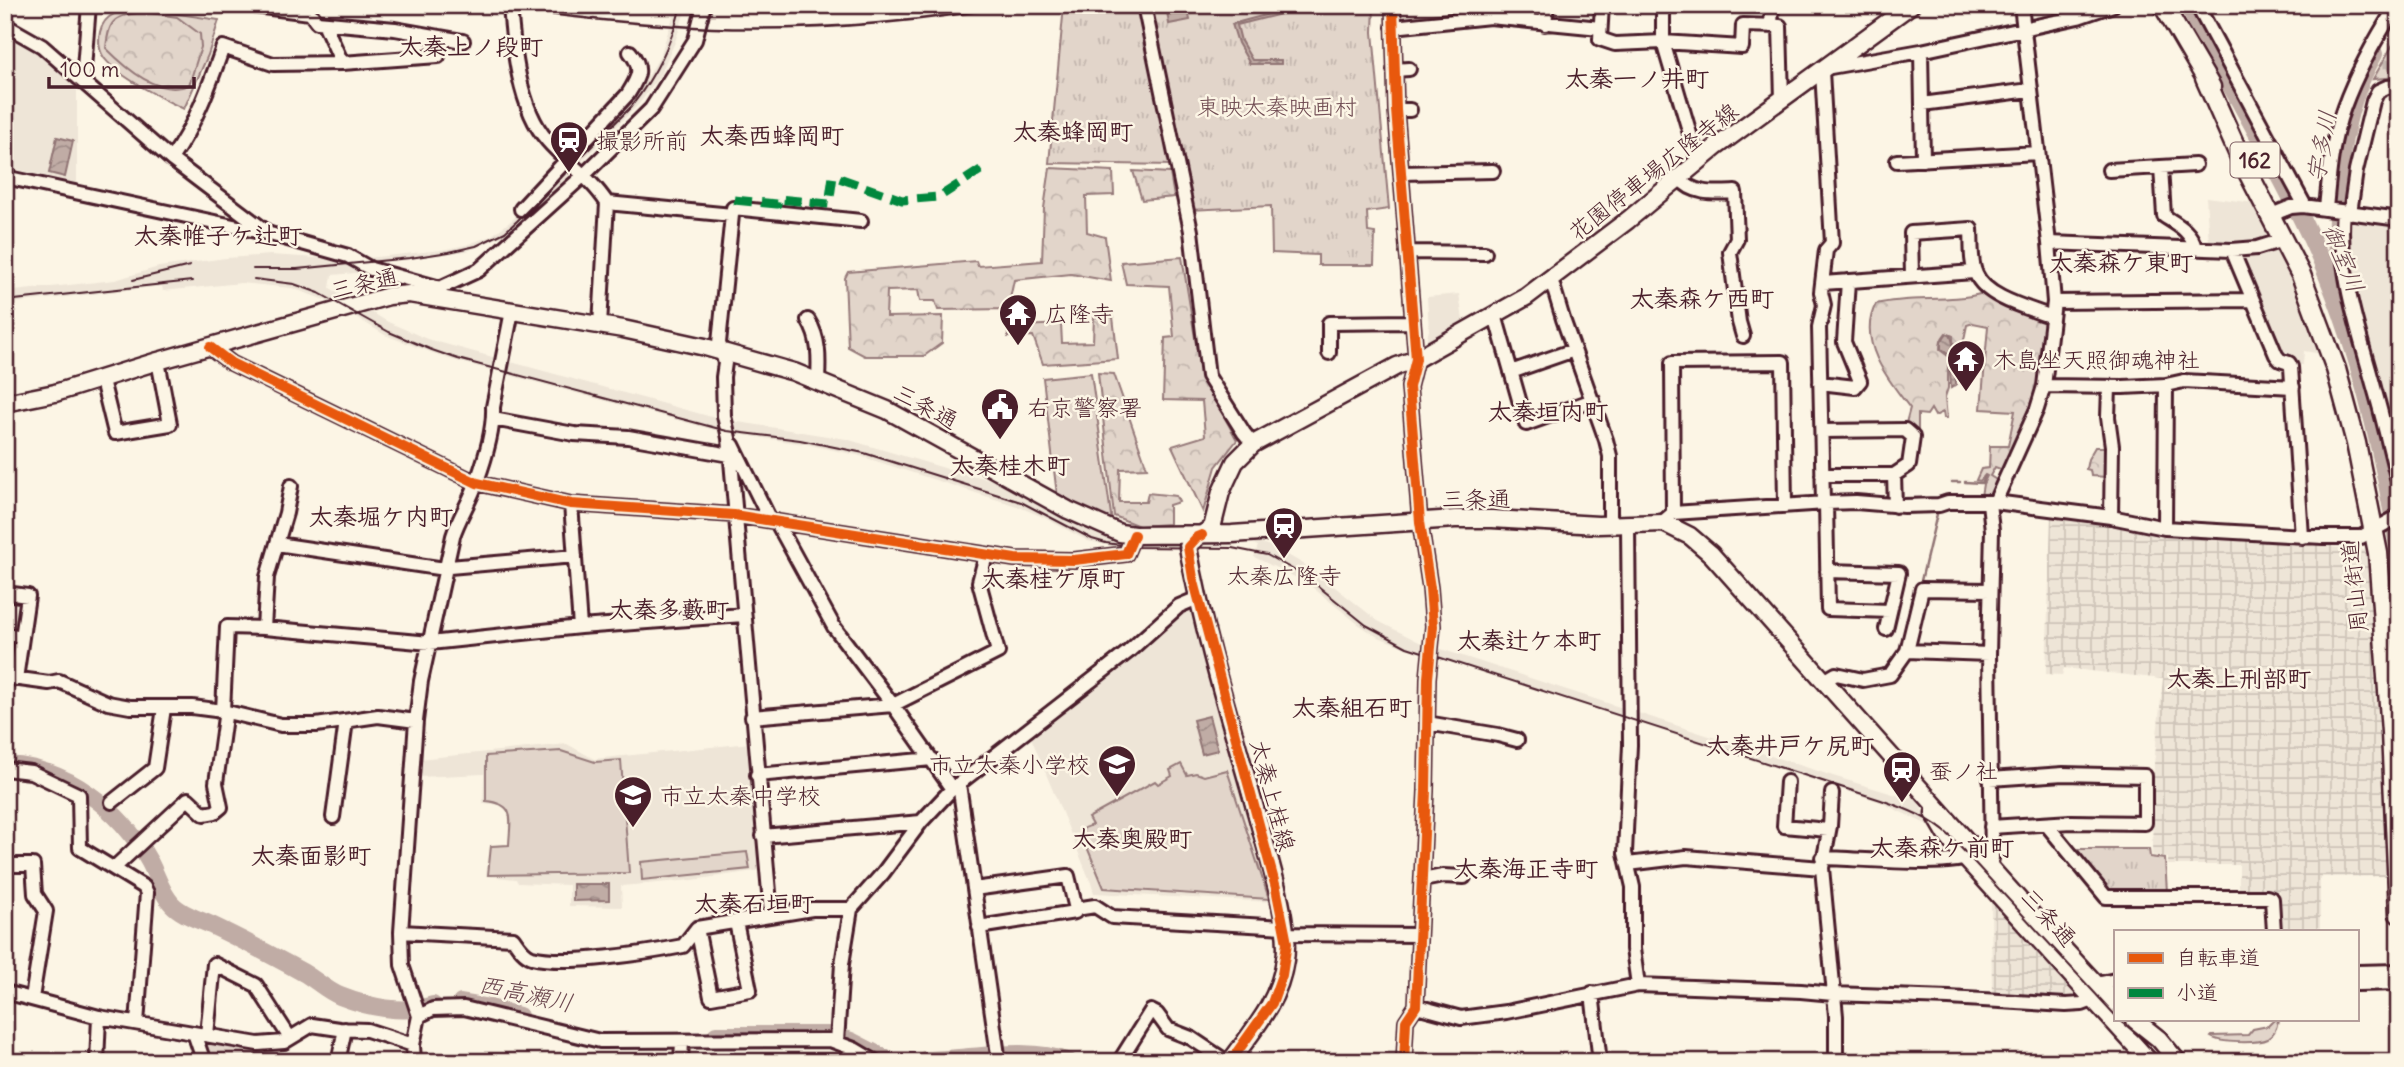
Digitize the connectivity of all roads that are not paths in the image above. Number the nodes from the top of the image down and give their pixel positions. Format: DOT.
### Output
graph roads {
  1 [pos="89,5"];
  2 [pos="246,5"];
  3 [pos="510,5"];
  4 [pos="705,5"];
  5 [pos="1144,5"];
  6 [pos="1392,5"];
  7 [pos="1547,5"];
  8 [pos="1602,5"];
  9 [pos="1663,5"];
  10 [pos="1772,5"];
  11 [pos="1911,5"];
  12 [pos="2021,5"];
  13 [pos="2113,5"];
  14 [pos="2151,5"];
  15 [pos="2164,5"];
  16 [pos="2176,5"];
  17 [pos="2197,5"];
  18 [pos="2397,5"];
  19 [pos="324,23"];
  20 [pos="1545,24"];
  21 [pos="5,25"];
  22 [pos="1771,26"];
  23 [pos="1393,27"];
  24 [pos="1600,28"];
  25 [pos="2024,28"];
  26 [pos="442,37"];
  27 [pos="463,41"];
  28 [pos="1663,42"];
  29 [pos="1922,51"];
  30 [pos="630,52"];
  31 [pos="342,63"];
  32 [pos="1409,69"];
  33 [pos="1394,70"];
  34 [pos="1823,70"];
  35 [pos="83,81"];
  36 [pos="2399,86"];
  37 [pos="2030,90"];
  38 [pos="1782,99"];
  39 [pos="1922,104"];
  40 [pos="1396,110"];
  41 [pos="1410,110"];
  42 [pos="2224,113"];
  43 [pos="2038,153"];
  44 [pos="171,159"];
  45 [pos="566,160"];
  46 [pos="1923,160"];
  47 [pos="1698,161"];
  48 [pos="1897,161"];
  49 [pos="2195,165"];
  50 [pos="2161,167"];
  51 [pos="2109,170"];
  52 [pos="1493,171"];
  53 [pos="1401,173"];
  54 [pos="584,175"];
  55 [pos="5,177"];
  56 [pos="1679,178"];
  57 [pos="607,203"];
  58 [pos="521,209"];
  59 [pos="2290,209"];
  60 [pos="2338,211"];
  61 [pos="732,215"];
  62 [pos="2399,219"];
  63 [pos="861,221"];
  64 [pos="270,234"];
  65 [pos="2283,240"];
  66 [pos="2049,243"];
  67 [pos="2195,248"];
  68 [pos="2232,250"];
  69 [pos="1407,251"];
  70 [pos="1485,253"];
  71 [pos="1974,272"];
  72 [pos="1912,276"];
  73 [pos="1551,279"];
  74 [pos="1848,281"];
  75 [pos="1823,283"];
  76 [pos="429,292"];
  77 [pos="2253,300"];
  78 [pos="2054,302"];
  79 [pos="512,311"];
  80 [pos="1494,315"];
  81 [pos="2052,317"];
  82 [pos="808,320"];
  83 [pos="1413,322"];
  84 [pos="600,325"];
  85 [pos="1742,335"];
  86 [pos="210,347"];
  87 [pos="1574,350"];
  88 [pos="720,353"];
  89 [pos="1329,353"];
  90 [pos="1416,359"];
  91 [pos="158,361"];
  92 [pos="1511,372"];
  93 [pos="102,380"];
  94 [pos="818,381"];
  95 [pos="1820,383"];
  96 [pos="2166,385"];
  97 [pos="2044,386"];
  98 [pos="2109,387"];
  99 [pos="2293,387"];
  100 [pos="1593,400"];
  101 [pos="5,403"];
  102 [pos="493,419"];
  103 [pos="1822,431"];
  104 [pos="729,438"];
  105 [pos="1254,444"];
  106 [pos="730,455"];
  107 [pos="1822,475"];
  108 [pos="1894,475"];
  109 [pos="477,483"];
  110 [pos="2399,485"];
  111 [pos="291,486"];
  112 [pos="1825,503"];
  113 [pos="1992,503"];
  114 [pos="571,504"];
  115 [pos="1785,506"];
  116 [pos="1895,506"];
  117 [pos="734,515"];
  118 [pos="2111,517"];
  119 [pos="1669,518"];
  120 [pos="773,520"];
  121 [pos="1420,522"];
  122 [pos="2385,524"];
  123 [pos="1628,525"];
  124 [pos="1610,526"];
  125 [pos="2165,528"];
  126 [pos="1134,535"];
  127 [pos="1202,535"];
  128 [pos="2302,537"];
  129 [pos="277,544"];
  130 [pos="986,555"];
  131 [pos="575,556"];
  132 [pos="447,568"];
  133 [pos="1827,571"];
  134 [pos="1990,590"];
  135 [pos="5,593"];
  136 [pos="1198,598"];
  137 [pos="1890,611"];
  138 [pos="743,615"];
  139 [pos="580,627"];
  140 [pos="264,628"];
  141 [pos="1886,629"];
  142 [pos="5,634"];
  143 [pos="22,637"];
  144 [pos="430,643"];
  145 [pos="1908,651"];
  146 [pos="1989,654"];
  147 [pos="11,678"];
  148 [pos="1824,681"];
  149 [pos="893,705"];
  150 [pos="164,708"];
  151 [pos="223,711"];
  152 [pos="752,717"];
  153 [pos="346,721"];
  154 [pos="416,721"];
  155 [pos="1427,723"];
  156 [pos="2398,732"];
  157 [pos="1517,740"];
  158 [pos="932,759"];
  159 [pos="5,769"];
  160 [pos="2399,774"];
  161 [pos="757,775"];
  162 [pos="1990,779"];
  163 [pos="1787,782"];
  164 [pos="955,786"];
  165 [pos="1832,793"];
  166 [pos="112,802"];
  167 [pos="333,817"];
  168 [pos="922,822"];
  169 [pos="2046,824"];
  170 [pos="1991,827"];
  171 [pos="1828,830"];
  172 [pos="763,836"];
  173 [pos="1972,855"];
  174 [pos="1822,863"];
  175 [pos="1628,864"];
  176 [pos="5,865"];
  177 [pos="1989,866"];
  178 [pos="114,868"];
  179 [pos="1464,877"];
  180 [pos="1423,880"];
  181 [pos="1988,883"];
  182 [pos="974,889"];
  183 [pos="851,909"];
  184 [pos="1076,909"];
  185 [pos="2399,914"];
  186 [pos="771,915"];
  187 [pos="736,922"];
  188 [pos="979,927"];
  189 [pos="697,928"];
  190 [pos="1284,930"];
  191 [pos="2274,930"];
  192 [pos="401,932"];
  193 [pos="1419,935"];
  194 [pos="2399,971"];
  195 [pos="2358,972"];
  196 [pos="2399,983"];
  197 [pos="2358,984"];
  198 [pos="1638,985"];
  199 [pos="5,992"];
  200 [pos="1592,993"];
  201 [pos="1833,994"];
  202 [pos="2105,995"];
  203 [pos="33,998"];
  204 [pos="1416,1006"];
  205 [pos="417,1011"];
  206 [pos="99,1017"];
  207 [pos="2122,1021"];
  208 [pos="2136,1021"];
  209 [pos="137,1023"];
  210 [pos="345,1029"];
  211 [pos="201,1034"];
  212 [pos="290,1038"];
  213 [pos="838,1038"];
  214 [pos="682,1041"];
  215 [pos="413,1045"];
  216 [pos="97,1059"];
  217 [pos="204,1062"];
  218 [pos="338,1062"];
  219 [pos="414,1062"];
  220 [pos="681,1062"];
  221 [pos="876,1062"];
  222 [pos="1001,1062"];
  223 [pos="1050,1062"];
  224 [pos="1118,1062"];
  225 [pos="1229,1062"];
  226 [pos="1404,1062"];
  227 [pos="1600,1062"];
  228 [pos="1836,1062"];
  229 [pos="2150,1062"];
  230 [pos="2178,1062"];
  1 -- 35 [label="street"];
  2 -- 19 [label="street"];
  3 -- 45 [label="street"];
  4 -- 54 [label="street"];
  5 -- 105 [label="street"];
  6 -- 23 [label="street"];
  7 -- 20 [label="street"];
  8 -- 24 [label="street"];
  9 -- 28 [label="street"];
  10 -- 22 [label="street"];
  11 -- 34 [label="main road, 花園停車場広隆寺線"];
  12 -- 25 [label="street"];
  13 -- 25 [label="street"];
  14 -- 42 [label="highway"];
  15 -- 42 [label="highway, 周山街道 / 162"];
  16 -- 42 [label="highway"];
  17 -- 59 [label="street"];
  18 -- 60 [label="street"];
  19 -- 26 [label="street"];
  19 -- 31 [label="street"];
  20 -- 23 [label="street"];
  20 -- 24 [label="street"];
  21 -- 35 [label="street"];
  22 -- 28 [label="street"];
  22 -- 38 [label="street"];
  23 -- 33 [label="street"];
  24 -- 28 [label="street"];
  25 -- 29 [label="street"];
  25 -- 37 [label="street"];
  26 -- 27 [label="street"];
  26 -- 31 [label="street"];
  28 -- 47 [label="street"];
  29 -- 34 [label="street"];
  29 -- 39 [label="street"];
  30 -- 45 [label="street"];
  31 -- 44 [label="street"];
  32 -- 33 [label="street"];
  33 -- 40 [label="street"];
  34 -- 38 [label="main road, 花園停車場広隆寺線"];
  34 -- 75 [label="street"];
  35 -- 44 [label="street"];
  36 -- 60 [label="street"];
  37 -- 39 [label="street"];
  37 -- 43 [label="street"];
  38 -- 47 [label="main road, 花園停車場広隆寺線"];
  39 -- 46 [label="street"];
  40 -- 41 [label="street"];
  40 -- 53 [label="street"];
  42 -- 59 [label="highway, 周山街道 / 162"];
  43 -- 46 [label="street"];
  43 -- 66 [label="street"];
  44 -- 64 [label="street"];
  45 -- 54 [label="street"];
  45 -- 58 [label="street"];
  46 -- 48 [label="street"];
  47 -- 56 [label="main road, 花園停車場広隆寺線"];
  49 -- 50 [label="street"];
  50 -- 51 [label="street"];
  50 -- 67 [label="street"];
  52 -- 53 [label="street"];
  53 -- 69 [label="street"];
  54 -- 57 [label="street"];
  54 -- 76 [label="street"];
  55 -- 64 [label="street"];
  56 -- 73 [label="main road, 花園停車場広隆寺線"];
  56 -- 85 [label="street"];
  57 -- 61 [label="street"];
  57 -- 84 [label="street"];
  59 -- 60 [label="street"];
  59 -- 65 [label="highway, 周山街道 / 162"];
  59 -- 122 [label="highway, 周山街道 / 162"];
  60 -- 62 [label="street"];
  60 -- 110 [label="street"];
  61 -- 63 [label="street"];
  61 -- 88 [label="street"];
  64 -- 76 [label="street"];
  65 -- 68 [label="street"];
  65 -- 122 [label="highway, 周山街道 / 162"];
  66 -- 67 [label="street"];
  66 -- 78 [label="street"];
  67 -- 68 [label="street"];
  68 -- 77 [label="street"];
  69 -- 70 [label="street"];
  69 -- 83 [label="street"];
  71 -- 72 [label="street"];
  71 -- 72 [label="street"];
  71 -- 81 [label="street"];
  72 -- 74 [label="street"];
  73 -- 80 [label="main road, 花園停車場広隆寺線"];
  73 -- 87 [label="street"];
  74 -- 75 [label="street"];
  74 -- 95 [label="street"];
  75 -- 95 [label="street"];
  76 -- 79 [label="main road, 三条通"];
  76 -- 86 [label="main road, 三条通"];
  77 -- 78 [label="street"];
  77 -- 99 [label="street"];
  78 -- 81 [label="street"];
  79 -- 84 [label="main road, 三条通"];
  79 -- 102 [label="street"];
  80 -- 90 [label="main road, 花園停車場広隆寺線"];
  80 -- 92 [label="street"];
  81 -- 97 [label="street"];
  82 -- 94 [label="street"];
  83 -- 89 [label="street"];
  83 -- 90 [label="street"];
  84 -- 88 [label="main road, 三条通"];
  86 -- 91 [label="main road, 三条通"];
  86 -- 109 [label="street"];
  87 -- 92 [label="street"];
  87 -- 100 [label="street"];
  88 -- 94 [label="main road, 三条通"];
  88 -- 104 [label="street"];
  90 -- 105 [label="main road, 花園停車場広隆寺線"];
  90 -- 121 [label="street"];
  91 -- 93 [label="main road, 三条通"];
  91 -- 93 [label="street"];
  92 -- 100 [label="street"];
  93 -- 101 [label="main road, 三条通"];
  94 -- 126 [label="main road, 三条通"];
  95 -- 103 [label="street"];
  96 -- 98 [label="street"];
  96 -- 99 [label="street"];
  96 -- 125 [label="street"];
  97 -- 98 [label="street"];
  97 -- 113 [label="street"];
  98 -- 118 [label="street"];
  99 -- 128 [label="street"];
  100 -- 124 [label="street"];
  102 -- 106 [label="street"];
  102 -- 109 [label="street"];
  103 -- 107 [label="street"];
  103 -- 108 [label="street"];
  104 -- 106 [label="street"];
  104 -- 120 [label="street"];
  105 -- 127 [label="main road, 花園停車場広隆寺線"];
  106 -- 117 [label="street"];
  107 -- 108 [label="street"];
  107 -- 112 [label="street"];
  108 -- 116 [label="street"];
  109 -- 114 [label="street"];
  109 -- 132 [label="street"];
  111 -- 129 [label="street"];
  112 -- 115 [label="street"];
  112 -- 116 [label="street"];
  112 -- 133 [label="street"];
  113 -- 116 [label="street"];
  113 -- 118 [label="street"];
  113 -- 134 [label="street"];
  114 -- 117 [label="street"];
  114 -- 131 [label="street"];
  115 -- 119 [label="street"];
  115 -- 119 [label="street"];
  117 -- 120 [label="street"];
  117 -- 138 [label="street"];
  118 -- 125 [label="street"];
  119 -- 123 [label="main road, 三条通"];
  119 -- 148 [label="main road, 三条通"];
  120 -- 130 [label="street"];
  120 -- 149 [label="street"];
  121 -- 124 [label="main road, 三条通"];
  121 -- 127 [label="main road, 三条通"];
  121 -- 155 [label="street"];
  122 -- 128 [label="street"];
  122 -- 156 [label="highway, 周山街道 / 162"];
  122 -- 185 [label="highway, 周山街道 / 162"];
  123 -- 124 [label="main road, 三条通"];
  123 -- 175 [label="street"];
  125 -- 128 [label="street"];
  126 -- 127 [label="main road, 三条通"];
  126 -- 130 [label="street"];
  127 -- 136 [label="main road, 太秦上桂線"];
  129 -- 132 [label="street"];
  129 -- 140 [label="street"];
  130 -- 149 [label="street"];
  131 -- 132 [label="street"];
  131 -- 139 [label="street"];
  132 -- 144 [label="street"];
  133 -- 137 [label="street"];
  133 -- 137 [label="street"];
  134 -- 145 [label="street"];
  134 -- 146 [label="street"];
  135 -- 143 [label="street"];
  136 -- 164 [label="street"];
  136 -- 190 [label="main road, 太秦上桂線"];
  137 -- 141 [label="street"];
  138 -- 139 [label="street"];
  138 -- 152 [label="street"];
  139 -- 144 [label="street"];
  140 -- 144 [label="street"];
  140 -- 151 [label="street"];
  142 -- 143 [label="street"];
  143 -- 147 [label="street"];
  144 -- 154 [label="street"];
  145 -- 146 [label="street"];
  145 -- 148 [label="street"];
  146 -- 162 [label="street"];
  147 -- 150 [label="street"];
  148 -- 173 [label="main road, 三条通"];
  149 -- 152 [label="street"];
  149 -- 158 [label="street"];
  150 -- 151 [label="street"];
  150 -- 166 [label="street"];
  151 -- 153 [label="street"];
  151 -- 178 [label="street"];
  152 -- 161 [label="street"];
  153 -- 154 [label="street"];
  153 -- 167 [label="street"];
  154 -- 192 [label="street"];
  155 -- 157 [label="street"];
  155 -- 180 [label="street"];
  156 -- 160 [label="highway, 周山街道 / 162"];
  158 -- 161 [label="street"];
  158 -- 164 [label="street"];
  159 -- 178 [label="street"];
  161 -- 172 [label="street"];
  162 -- 169 [label="street"];
  162 -- 170 [label="street"];
  163 -- 171 [label="street"];
  164 -- 168 [label="street"];
  164 -- 182 [label="street"];
  165 -- 171 [label="street"];
  168 -- 172 [label="street"];
  168 -- 183 [label="street"];
  169 -- 170 [label="street"];
  169 -- 191 [label="street"];
  170 -- 177 [label="street"];
  171 -- 174 [label="street"];
  172 -- 186 [label="street"];
  173 -- 174 [label="street"];
  173 -- 177 [label="main road, 三条通"];
  173 -- 181 [label="main road, 三条通"];
  174 -- 175 [label="street"];
  174 -- 201 [label="street"];
  175 -- 198 [label="street"];
  176 -- 203 [label="street"];
  177 -- 181 [label="street"];
  177 -- 202 [label="main road, 三条通"];
  178 -- 209 [label="street"];
  179 -- 180 [label="street"];
  180 -- 193 [label="street"];
  181 -- 202 [label="main road, 三条通"];
  182 -- 184 [label="street"];
  182 -- 188 [label="street"];
  183 -- 186 [label="street"];
  183 -- 213 [label="street"];
  184 -- 188 [label="street"];
  184 -- 190 [label="street"];
  186 -- 187 [label="street"];
  187 -- 189 [label="street"];
  187 -- 189 [label="street"];
  188 -- 222 [label="street"];
  189 -- 192 [label="street"];
  190 -- 193 [label="street"];
  190 -- 225 [label="main road, 太秦上桂線"];
  192 -- 205 [label="street"];
  193 -- 204 [label="street"];
  194 -- 195 [label="street"];
  196 -- 197 [label="street"];
  198 -- 200 [label="street"];
  198 -- 201 [label="street"];
  199 -- 203 [label="street"];
  200 -- 204 [label="street"];
  200 -- 227 [label="street"];
  201 -- 202 [label="street"];
  201 -- 228 [label="street"];
  203 -- 206 [label="street"];
  204 -- 226 [label="street"];
  205 -- 214 [label="street"];
  205 -- 215 [label="street"];
  206 -- 209 [label="street"];
  206 -- 216 [label="street"];
  207 -- 229 [label="main road, 三条通"];
  208 -- 230 [label="main road"];
  209 -- 211 [label="street"];
  210 -- 212 [label="street"];
  210 -- 215 [label="street"];
  210 -- 218 [label="street"];
  211 -- 212 [label="street"];
  211 -- 212 [label="street"];
  211 -- 217 [label="street"];
  213 -- 214 [label="street"];
  213 -- 221 [label="street"];
  214 -- 220 [label="street"];
  215 -- 219 [label="street"];
  222 -- 223 [label="street"];
  224 -- 225 [label="street"];
}
